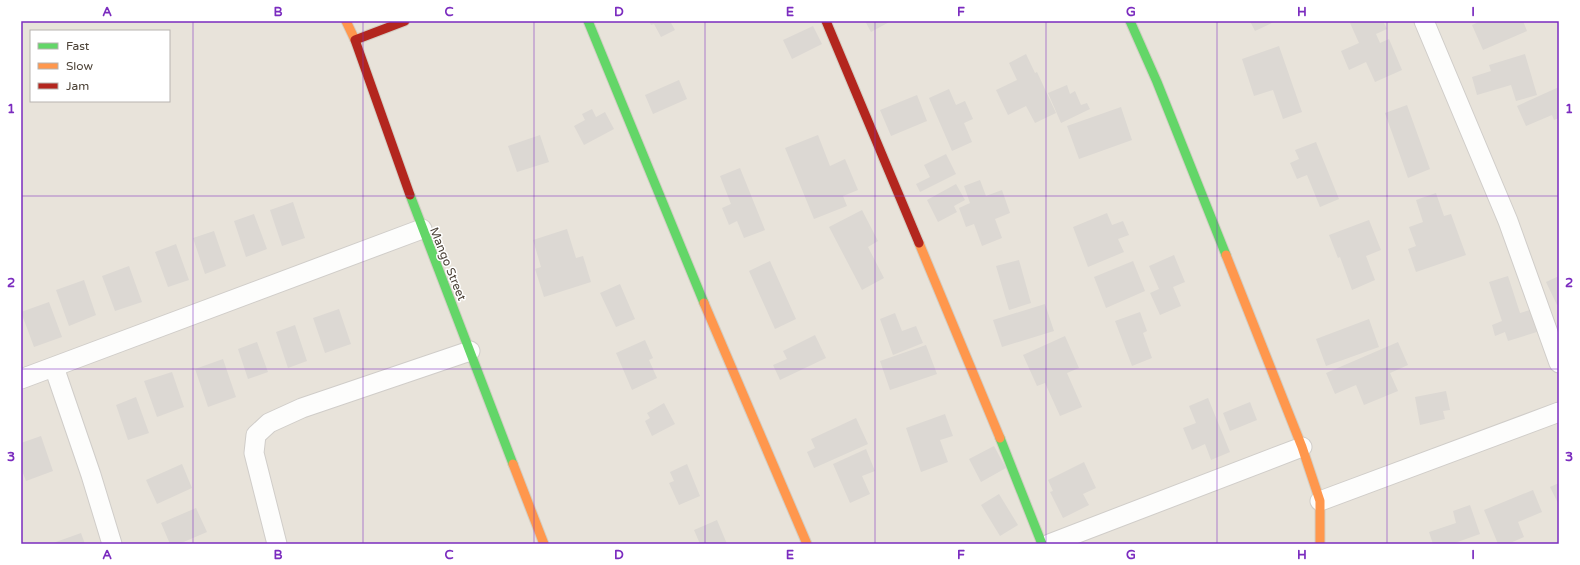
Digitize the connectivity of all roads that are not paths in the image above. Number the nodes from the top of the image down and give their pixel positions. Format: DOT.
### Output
graph roads {
  1 [pos="346,21"];
  2 [pos="405,21"];
  3 [pos="588,21"];
  4 [pos="826,21"];
  5 [pos="1130,21"];
  6 [pos="1424,21"];
  7 [pos="355,40"];
  8 [pos="422,229"];
  9 [pos="470,351"];
  10 [pos="1559,363"];
  11 [pos="54,367"];
  12 [pos="21,379"];
  13 [pos="1559,412"];
  14 [pos="1302,447"];
  15 [pos="1320,501"];
  16 [pos="112,544"];
  17 [pos="277,544"];
  18 [pos="544,544"];
  19 [pos="807,544"];
  20 [pos="1042,544"];
  21 [pos="1049,544"];
  22 [pos="1320,544"];
  1 -- 7 [label="street, Mango Street"];
  2 -- 7 [label="street"];
  3 -- 19 [label="street"];
  4 -- 20 [label="street"];
  5 -- 14 [label="street"];
  6 -- 10 [label="street"];
  7 -- 8 [label="street, Mango Street"];
  8 -- 9 [label="street, Mango Street"];
  8 -- 11 [label="street"];
  9 -- 17 [label="street"];
  9 -- 18 [label="street, Mango Street"];
  11 -- 12 [label="street"];
  11 -- 16 [label="street"];
  13 -- 15 [label="street"];
  14 -- 15 [label="street"];
  14 -- 21 [label="street"];
  15 -- 22 [label="street"];
}
